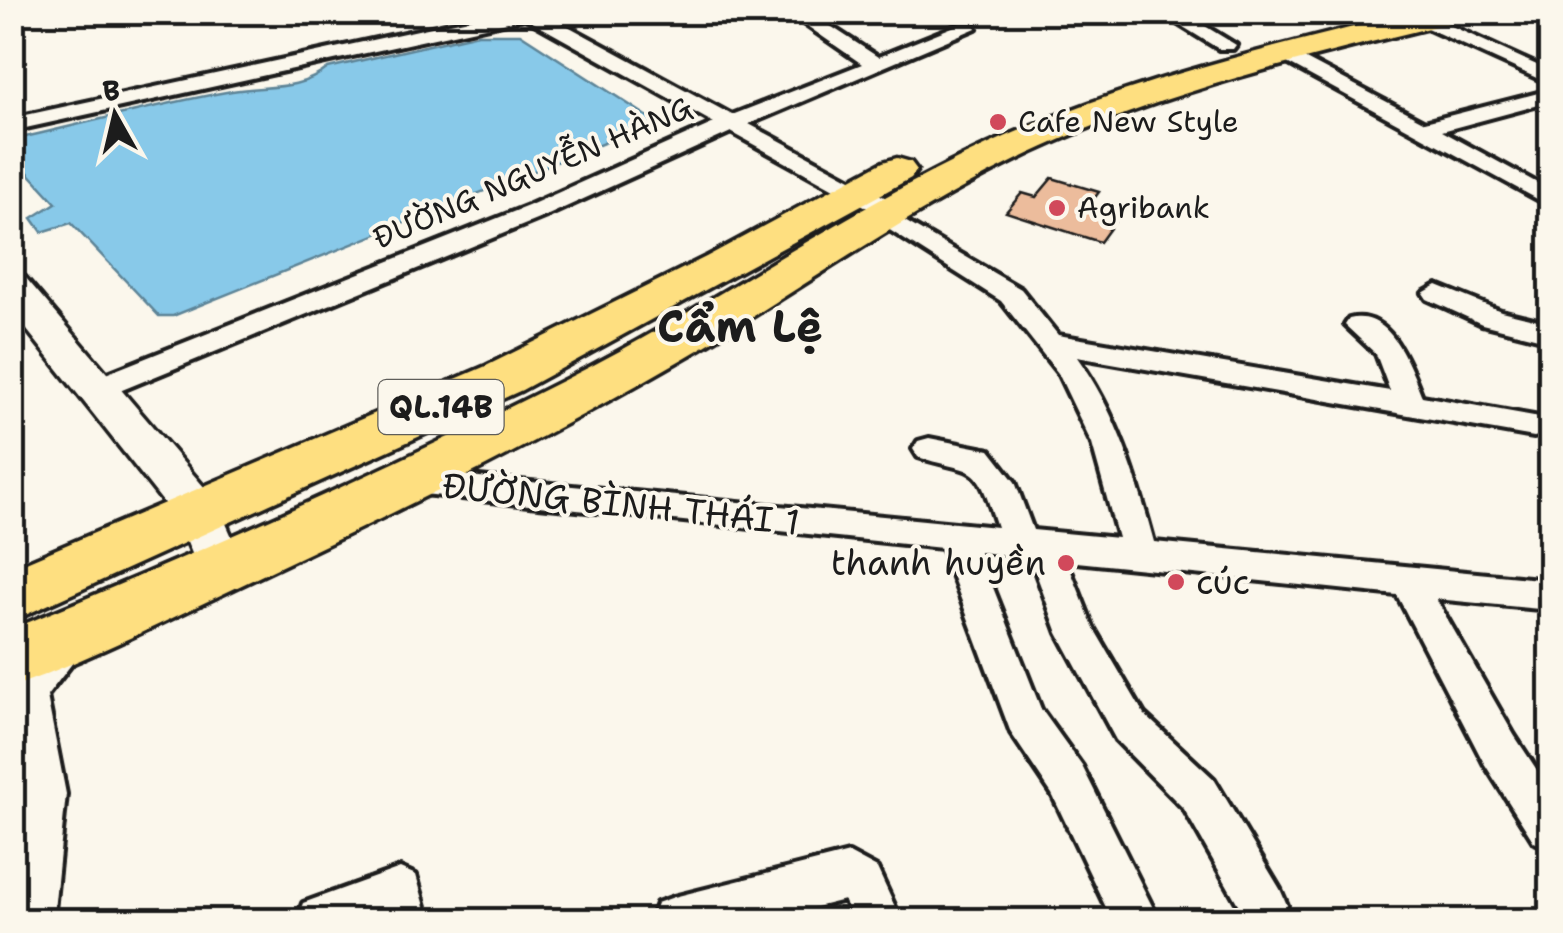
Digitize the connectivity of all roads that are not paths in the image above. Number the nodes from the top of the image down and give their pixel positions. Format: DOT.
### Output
graph roads {
  1 [pos="796,12"];
  2 [pos="938,12"];
  3 [pos="1168,12"];
  4 [pos="1357,12"];
  5 [pos="528,13"];
  6 [pos="1440,16"];
  7 [pos="1226,45"];
  8 [pos="1285,54"];
  9 [pos="876,64"];
  10 [pos="1550,78"];
  11 [pos="1550,96"];
  12 [pos="730,124"];
  13 [pos="12,125"];
  14 [pos="1423,129"];
  15 [pos="1550,199"];
  16 [pos="878,207"];
  17 [pos="12,285"];
  18 [pos="1437,293"];
  19 [pos="1359,325"];
  20 [pos="1550,332"];
  21 [pos="1050,343"];
  22 [pos="94,390"];
  23 [pos="1410,405"];
  24 [pos="1534,426"];
  25 [pos="928,450"];
  26 [pos="407,482"];
  27 [pos="199,514"];
  28 [pos="956,539"];
  29 [pos="1033,546"];
  30 [pos="1140,557"];
  31 [pos="220,566"];
  32 [pos="1409,583"];
  33 [pos="1550,595"];
  34 [pos="12,596"];
  35 [pos="81,630"];
  36 [pos="12,659"];
  37 [pos="1550,827"];
  38 [pos="1264,904"];
  39 [pos="30,920"];
  40 [pos="320,920"];
  41 [pos="406,920"];
  42 [pos="674,920"];
  43 [pos="878,920"];
  44 [pos="1136,920"];
  1 -- 9 [label="street"];
  2 -- 9 [label="street, ĐƯỜNG NGUYỄN HÀNG"];
  3 -- 7 [label="street"];
  4 -- 7 [label="highway, QL.14B"];
  5 -- 12 [label="street"];
  5 -- 13 [label="street"];
  6 -- 8 [label="highway, QL.14B"];
  6 -- 10 [label="street"];
  7 -- 16 [label="highway, QL.14B"];
  8 -- 14 [label="street"];
  8 -- 16 [label="highway, QL.14B"];
  9 -- 12 [label="street, ĐƯỜNG NGUYỄN HÀNG"];
  11 -- 14 [label="street"];
  12 -- 16 [label="street"];
  12 -- 22 [label="street, ĐƯỜNG NGUYỄN HÀNG"];
  14 -- 15 [label="street"];
  16 -- 21 [label="street"];
  16 -- 26 [label="highway, QL.14B"];
  16 -- 27 [label="highway, QL.14B"];
  17 -- 22 [label="street"];
  18 -- 20 [label="street"];
  19 -- 23 [label="street"];
  21 -- 23 [label="street"];
  21 -- 30 [label="street"];
  22 -- 27 [label="street"];
  23 -- 24 [label="street"];
  25 -- 29 [label="street"];
  26 -- 28 [label="street, ĐƯỜNG BÌNH THÁI 1"];
  26 -- 31 [label="highway, QL.14B"];
  27 -- 31 [label="street"];
  27 -- 34 [label="highway, QL.14B"];
  28 -- 29 [label="street, ĐƯỜNG BÌNH THÁI 1"];
  28 -- 44 [label="street"];
  29 -- 30 [label="street, ĐƯỜNG BÌNH THÁI 1"];
  29 -- 38 [label="street"];
  30 -- 32 [label="street, ĐƯỜNG BÌNH THÁI 1"];
  31 -- 35 [label="highway, QL.14B"];
  32 -- 33 [label="street, ĐƯỜNG BÌNH THÁI 1"];
  32 -- 37 [label="street"];
  35 -- 36 [label="highway, QL.14B"];
  35 -- 39 [label="street"];
  40 -- 41 [label="street"];
  42 -- 43 [label="street"];
}
